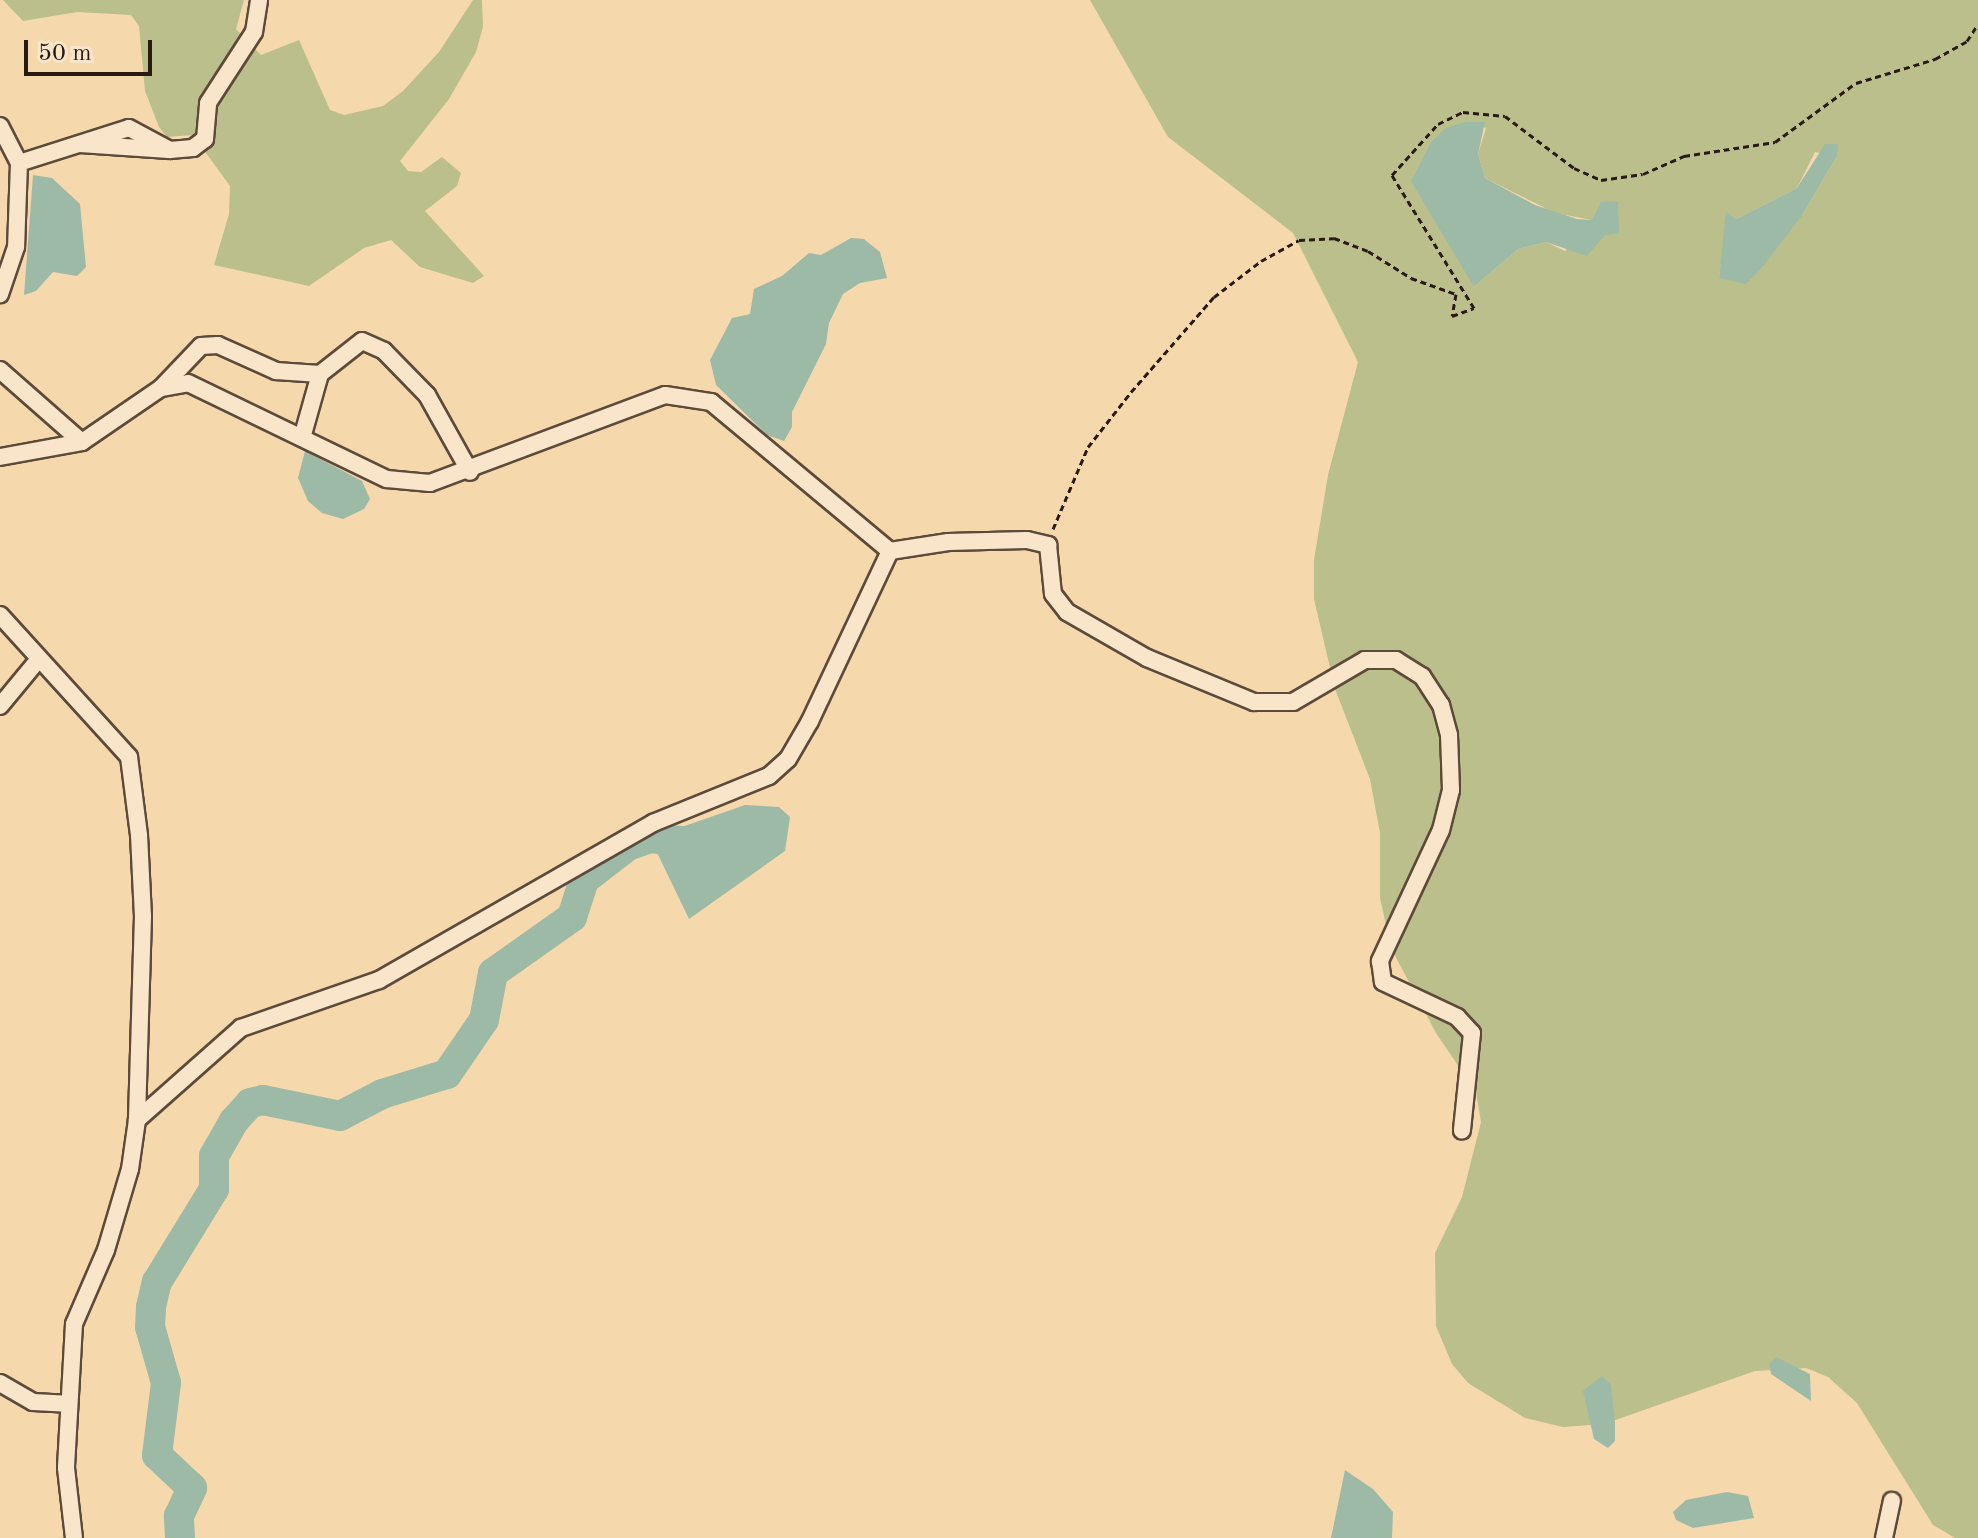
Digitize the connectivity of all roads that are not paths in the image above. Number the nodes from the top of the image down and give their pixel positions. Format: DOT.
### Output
graph roads {
  1 [pos="259,0"];
  2 [pos="0,126"];
  3 [pos="19,163"];
  4 [pos="0,294"];
  5 [pos="0,370"];
  6 [pos="320,374"];
  7 [pos="161,388"];
  8 [pos="302,438"];
  9 [pos="82,442"];
  10 [pos="0,457"];
  11 [pos="470,472"];
  12 [pos="890,551"];
  13 [pos="0,615"];
  14 [pos="38,660"];
  15 [pos="0,706"];
  16 [pos="137,1120"];
  17 [pos="1462,1130"];
  18 [pos="0,1383"];
  19 [pos="67,1404"];
  20 [pos="1892,1501"];
  21 [pos="74,1538"];
  22 [pos="1884,1538"];
  1 -- 3 [label="street"];
  2 -- 3 [label="street"];
  3 -- 4 [label="street"];
  5 -- 9 [label="street"];
  6 -- 7 [label="street"];
  6 -- 8 [label="street"];
  6 -- 11 [label="street"];
  7 -- 8 [label="street"];
  7 -- 9 [label="street"];
  8 -- 11 [label="street"];
  9 -- 10 [label="street"];
  11 -- 12 [label="street"];
  12 -- 16 [label="street"];
  12 -- 17 [label="street"];
  13 -- 14 [label="street"];
  14 -- 15 [label="street"];
  14 -- 16 [label="street"];
  16 -- 19 [label="street"];
  18 -- 19 [label="street"];
  19 -- 21 [label="street"];
  20 -- 22 [label="street"];
}
